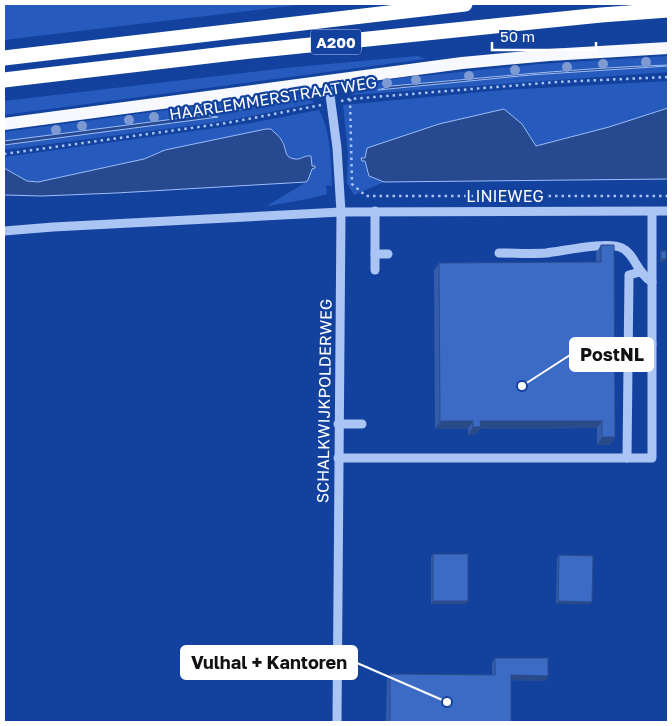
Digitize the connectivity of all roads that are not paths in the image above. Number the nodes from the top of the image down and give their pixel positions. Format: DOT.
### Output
graph roads {
  1 [pos="465,4"];
  2 [pos="668,10"];
  3 [pos="668,48"];
  4 [pos="4,58"];
  5 [pos="4,80"];
  6 [pos="328,80"];
  7 [pos="4,124"];
  8 [pos="375,211"];
  9 [pos="668,211"];
  10 [pos="341,212"];
  11 [pos="652,212"];
  12 [pos="4,231"];
  13 [pos="500,253"];
  14 [pos="375,254"];
  15 [pos="388,254"];
  16 [pos="375,270"];
  17 [pos="640,272"];
  18 [pos="652,282"];
  19 [pos="628,344"];
  20 [pos="652,344"];
  21 [pos="610,345"];
  22 [pos="338,424"];
  23 [pos="362,424"];
  24 [pos="338,458"];
  25 [pos="627,458"];
  26 [pos="337,722"];
  1 -- 4 [label="highway, A200"];
  2 -- 5 [label="highway, A200"];
  3 -- 6 [label="main road, HAARLEMMERSTRAATWEG"];
  6 -- 7 [label="main road, HAARLEMMERSTRAATWEG"];
  6 -- 10 [label="street, SCHALKWIJKPOLDERWEG"];
  8 -- 10 [label="street, LINIEWEG"];
  8 -- 11 [label="street, LINIEWEG"];
  8 -- 14 [label="street"];
  9 -- 11 [label="street, LINIEWEG"];
  10 -- 12 [label="street, LINIEWEG"];
  10 -- 22 [label="street, SCHALKWIJKPOLDERWEG"];
  11 -- 18 [label="street"];
  13 -- 17 [label="street"];
  14 -- 15 [label="street"];
  14 -- 16 [label="street"];
  17 -- 18 [label="street"];
  17 -- 19 [label="street"];
  18 -- 20 [label="street"];
  19 -- 20 [label="street"];
  19 -- 21 [label="street"];
  19 -- 25 [label="street"];
  20 -- 25 [label="street"];
  22 -- 23 [label="street"];
  22 -- 24 [label="street, SCHALKWIJKPOLDERWEG"];
  24 -- 25 [label="street"];
  24 -- 26 [label="street, SCHALKWIJKPOLDERWEG"];
}
